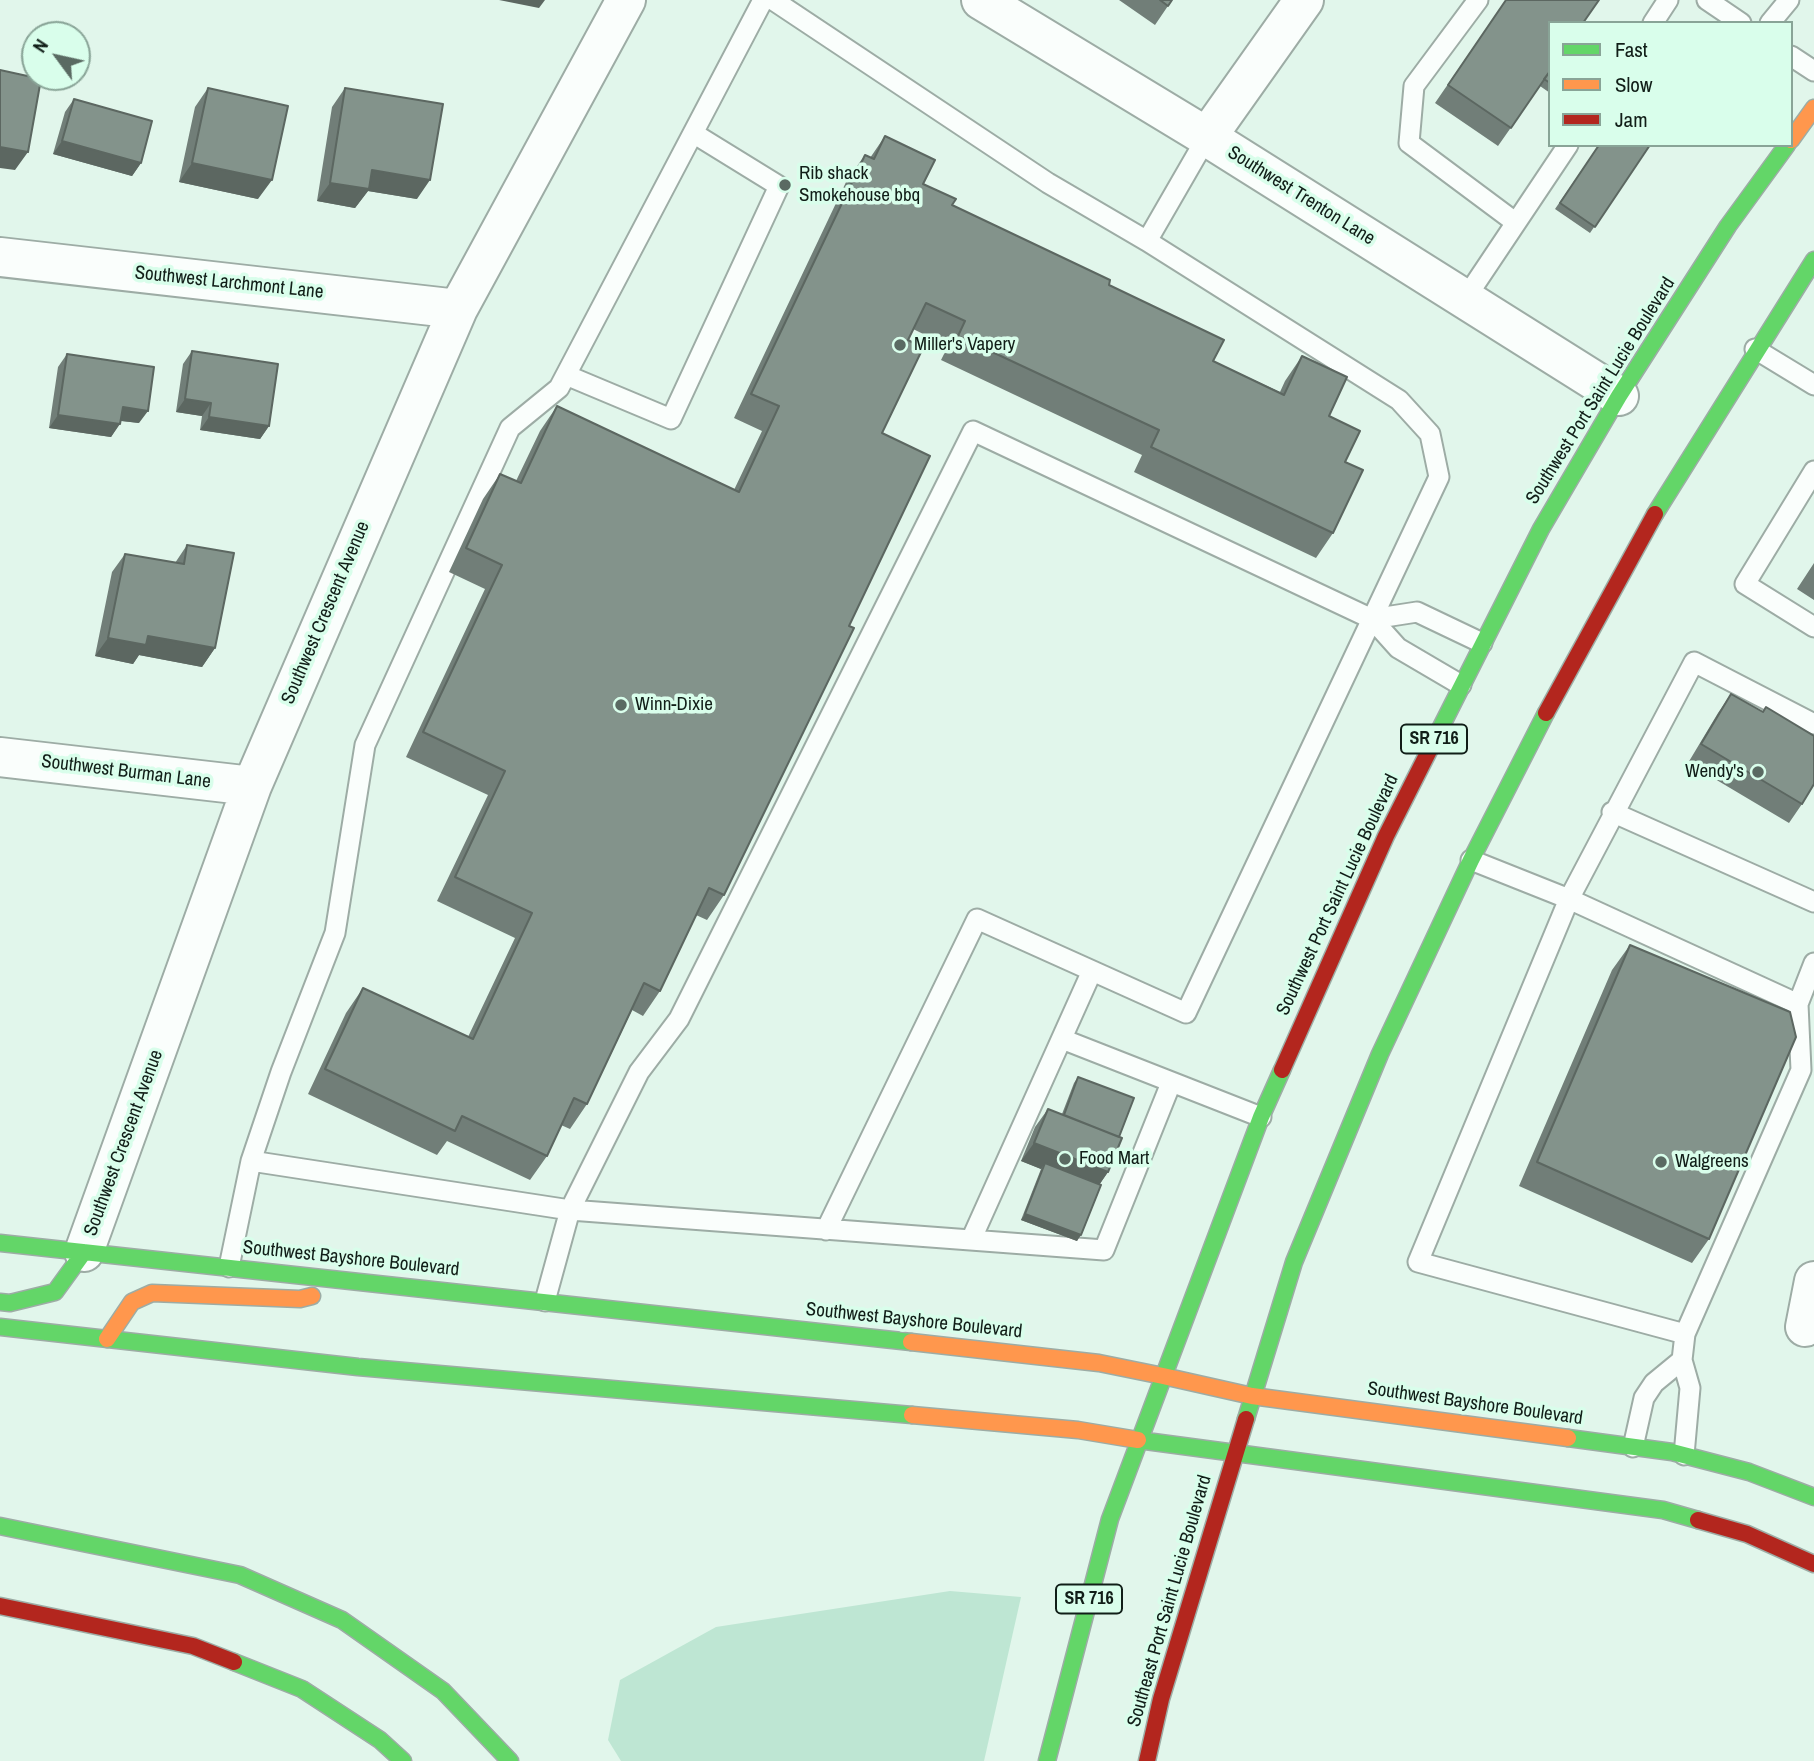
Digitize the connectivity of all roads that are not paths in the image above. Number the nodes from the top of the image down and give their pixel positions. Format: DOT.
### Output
graph roads {
  1 [pos="626,0"];
  2 [pos="763,0"];
  3 [pos="773,0"];
  4 [pos="981,0"];
  5 [pos="1304,0"];
  6 [pos="1478,0"];
  7 [pos="1668,0"];
  8 [pos="1707,0"];
  9 [pos="1789,0"];
  10 [pos="1654,21"];
  11 [pos="1738,21"];
  12 [pos="1772,21"];
  13 [pos="1793,57"];
  14 [pos="1814,71"];
  15 [pos="1814,108"];
  16 [pos="693,133"];
  17 [pos="1793,137"];
  18 [pos="1207,138"];
  19 [pos="1567,147"];
  20 [pos="1786,147"];
  21 [pos="1515,222"];
  22 [pos="1147,241"];
  23 [pos="0,257"];
  24 [pos="1814,260"];
  25 [pos="1465,299"];
  26 [pos="458,309"];
  27 [pos="1755,349"];
  28 [pos="566,375"];
  29 [pos="1814,385"];
  30 [pos="1619,396"];
  31 [pos="1814,471"];
  32 [pos="1372,619"];
  33 [pos="1814,627"];
  34 [pos="1482,643"];
  35 [pos="1461,685"];
  36 [pos="1814,724"];
  37 [pos="0,757"];
  38 [pos="252,786"];
  39 [pos="1612,811"];
  40 [pos="1471,860"];
  41 [pos="1569,899"];
  42 [pos="1814,902"];
  43 [pos="1814,963"];
  44 [pos="1092,971"];
  45 [pos="1798,1004"];
  46 [pos="1062,1039"];
  47 [pos="1171,1083"];
  48 [pos="1261,1117"];
  49 [pos="251,1161"];
  50 [pos="570,1210"];
  51 [pos="826,1230"];
  52 [pos="971,1240"];
  53 [pos="0,1243"];
  54 [pos="84,1252"];
  55 [pos="229,1267"];
  56 [pos="1814,1281"];
  57 [pos="383,1283"];
  58 [pos="545,1301"];
  59 [pos="0,1302"];
  60 [pos="0,1327"];
  61 [pos="1805,1327"];
  62 [pos="1685,1334"];
  63 [pos="107,1339"];
  64 [pos="1682,1360"];
  65 [pos="1163,1376"];
  66 [pos="1252,1396"];
  67 [pos="1138,1440"];
  68 [pos="1633,1447"];
  69 [pos="1235,1454"];
  70 [pos="1684,1455"];
  71 [pos="1814,1497"];
  72 [pos="0,1526"];
  73 [pos="1814,1564"];
  74 [pos="0,1606"];
  75 [pos="403,1761"];
  76 [pos="510,1761"];
  77 [pos="1047,1761"];
  78 [pos="1147,1761"];
  1 -- 26 [label="street, Southwest Crescent Avenue"];
  2 -- 16 [label="lane"];
  3 -- 22 [label="lane"];
  4 -- 18 [label="street, Southwest Trenton Lane"];
  5 -- 18 [label="street"];
  6 -- 21 [label="lane"];
  7 -- 10 [label="lane"];
  8 -- 11 [label="lane"];
  9 -- 12 [label="lane"];
  13 -- 14 [label="lane"];
  15 -- 17 [label="main road"];
  16 -- 28 [label="lane"];
  16 -- 28 [label="lane"];
  18 -- 22 [label="lane"];
  18 -- 25 [label="street, Southwest Trenton Lane"];
  19 -- 21 [label="lane"];
  20 -- 30 [label="main road, Southwest Port Saint Lucie Boulevard / SR 716"];
  21 -- 25 [label="lane"];
  22 -- 32 [label="lane"];
  23 -- 26 [label="street, Southwest Larchmont Lane"];
  24 -- 27 [label="main road"];
  25 -- 30 [label="street, Southwest Trenton Lane"];
  26 -- 38 [label="street, Southwest Crescent Avenue"];
  27 -- 29 [label="lane"];
  27 -- 40 [label="main road"];
  28 -- 49 [label="lane"];
  30 -- 34 [label="main road, Southwest Port Saint Lucie Boulevard / SR 716"];
  31 -- 33 [label="lane"];
  32 -- 34 [label="lane"];
  32 -- 35 [label="lane"];
  32 -- 44 [label="lane"];
  32 -- 50 [label="lane"];
  34 -- 35 [label="main road, Southwest Port Saint Lucie Boulevard / SR 716"];
  35 -- 48 [label="main road, Southwest Port Saint Lucie Boulevard / SR 716"];
  36 -- 39 [label="lane"];
  37 -- 38 [label="street, Southwest Burman Lane"];
  38 -- 54 [label="street, Southwest Crescent Avenue"];
  39 -- 41 [label="lane"];
  39 -- 42 [label="lane"];
  40 -- 41 [label="lane"];
  40 -- 66 [label="main road"];
  41 -- 45 [label="lane"];
  41 -- 62 [label="lane"];
  43 -- 45 [label="lane"];
  44 -- 46 [label="lane"];
  44 -- 51 [label="lane"];
  45 -- 62 [label="lane"];
  46 -- 47 [label="lane"];
  46 -- 52 [label="lane"];
  47 -- 48 [label="lane"];
  47 -- 52 [label="lane"];
  48 -- 65 [label="main road, Southwest Port Saint Lucie Boulevard / SR 716"];
  49 -- 50 [label="lane"];
  49 -- 55 [label="lane"];
  50 -- 51 [label="lane"];
  50 -- 58 [label="lane"];
  51 -- 52 [label="lane"];
  53 -- 54 [label="main road, Southwest Bayshore Boulevard"];
  54 -- 55 [label="main road, Southwest Bayshore Boulevard"];
  54 -- 59 [label="main road"];
  55 -- 57 [label="main road, Southwest Bayshore Boulevard"];
  56 -- 61 [label="street"];
  57 -- 58 [label="main road, Southwest Bayshore Boulevard"];
  57 -- 63 [label="main road"];
  58 -- 65 [label="main road, Southwest Bayshore Boulevard"];
  60 -- 63 [label="main road"];
  62 -- 64 [label="lane"];
  63 -- 67 [label="main road"];
  64 -- 68 [label="lane"];
  64 -- 70 [label="lane"];
  65 -- 66 [label="main road, Southwest Bayshore Boulevard"];
  65 -- 67 [label="main road, Southwest Port Saint Lucie Boulevard / SR 716"];
  66 -- 68 [label="main road, Southwest Bayshore Boulevard"];
  66 -- 69 [label="main road"];
  67 -- 69 [label="main road"];
  67 -- 77 [label="main road, SR 716"];
  68 -- 70 [label="main road, Southwest Bayshore Boulevard"];
  69 -- 73 [label="main road"];
  69 -- 78 [label="main road, Southeast Port Saint Lucie Boulevard"];
  70 -- 71 [label="main road, Southwest Bayshore Boulevard"];
  72 -- 76 [label="main road"];
  74 -- 75 [label="main road"];
}
